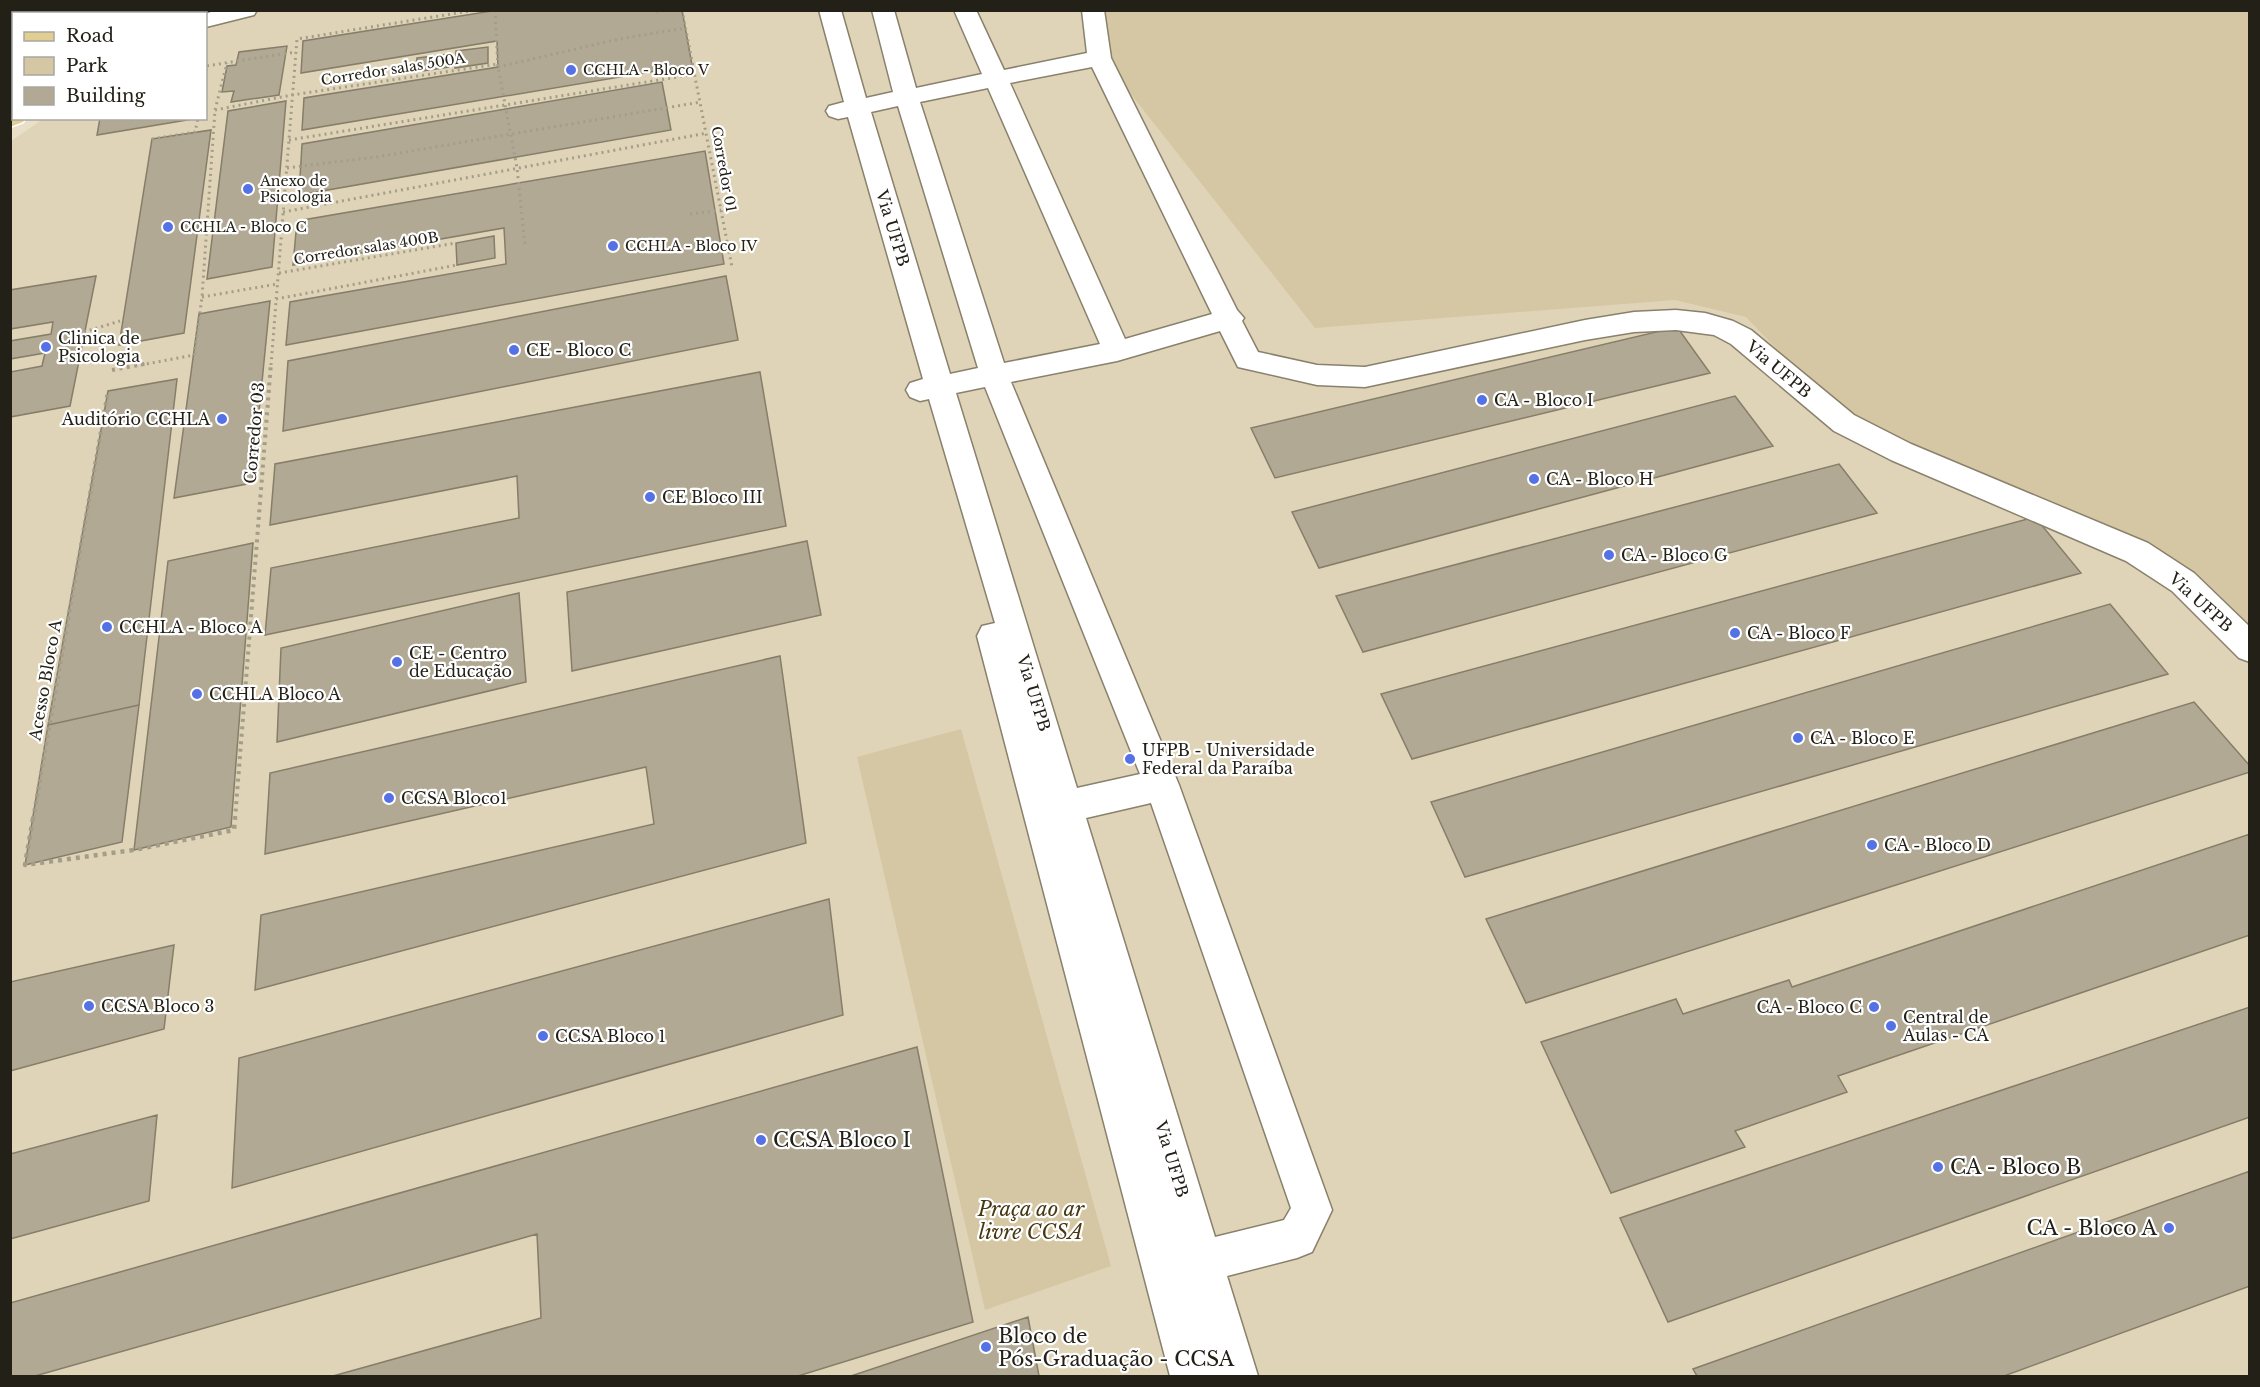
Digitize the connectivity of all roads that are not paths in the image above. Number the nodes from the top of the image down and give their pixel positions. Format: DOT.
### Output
graph roads {
  1 [pos="14,10"];
  2 [pos="246,10"];
  3 [pos="807,10"];
  4 [pos="830,10"];
  5 [pos="883,10"];
  6 [pos="965,10"];
  7 [pos="1093,10"];
  8 [pos="10,13"];
  9 [pos="207,20"];
  10 [pos="1099,58"];
  11 [pos="997,78"];
  12 [pos="906,95"];
  13 [pos="847,109"];
  14 [pos="1230,318"];
  15 [pos="1118,351"];
  16 [pos="994,374"];
  17 [pos="930,387"];
  18 [pos="2250,648"];
  19 [pos="1162,785"];
  20 [pos="1054,809"];
  21 [pos="1202,1261"];
  22 [pos="1165,1276"];
  23 [pos="1192,1377"];
  24 [pos="1236,1377"];
  1 -- 8 [label="main road"];
  2 -- 9 [label="lane"];
  3 -- 13 [label="lane, Via UFPB"];
  4 -- 13 [label="lane, Via UFPB"];
  5 -- 12 [label="lane"];
  6 -- 11 [label="lane"];
  7 -- 10 [label="lane"];
  10 -- 11 [label="lane"];
  10 -- 14 [label="lane"];
  11 -- 12 [label="lane"];
  11 -- 15 [label="lane"];
  12 -- 13 [label="lane"];
  12 -- 16 [label="lane"];
  13 -- 17 [label="lane, Via UFPB"];
  14 -- 15 [label="lane"];
  14 -- 18 [label="lane, Via UFPB"];
  15 -- 16 [label="lane"];
  16 -- 17 [label="lane"];
  16 -- 19 [label="lane"];
  17 -- 20 [label="lane, Via UFPB"];
  19 -- 20 [label="lane"];
  19 -- 21 [label="lane"];
  20 -- 21 [label="lane, Via UFPB"];
  20 -- 22 [label="lane, Via UFPB"];
  21 -- 22 [label="lane"];
  21 -- 24 [label="lane, Via UFPB"];
  22 -- 23 [label="lane, Via UFPB"];
}
